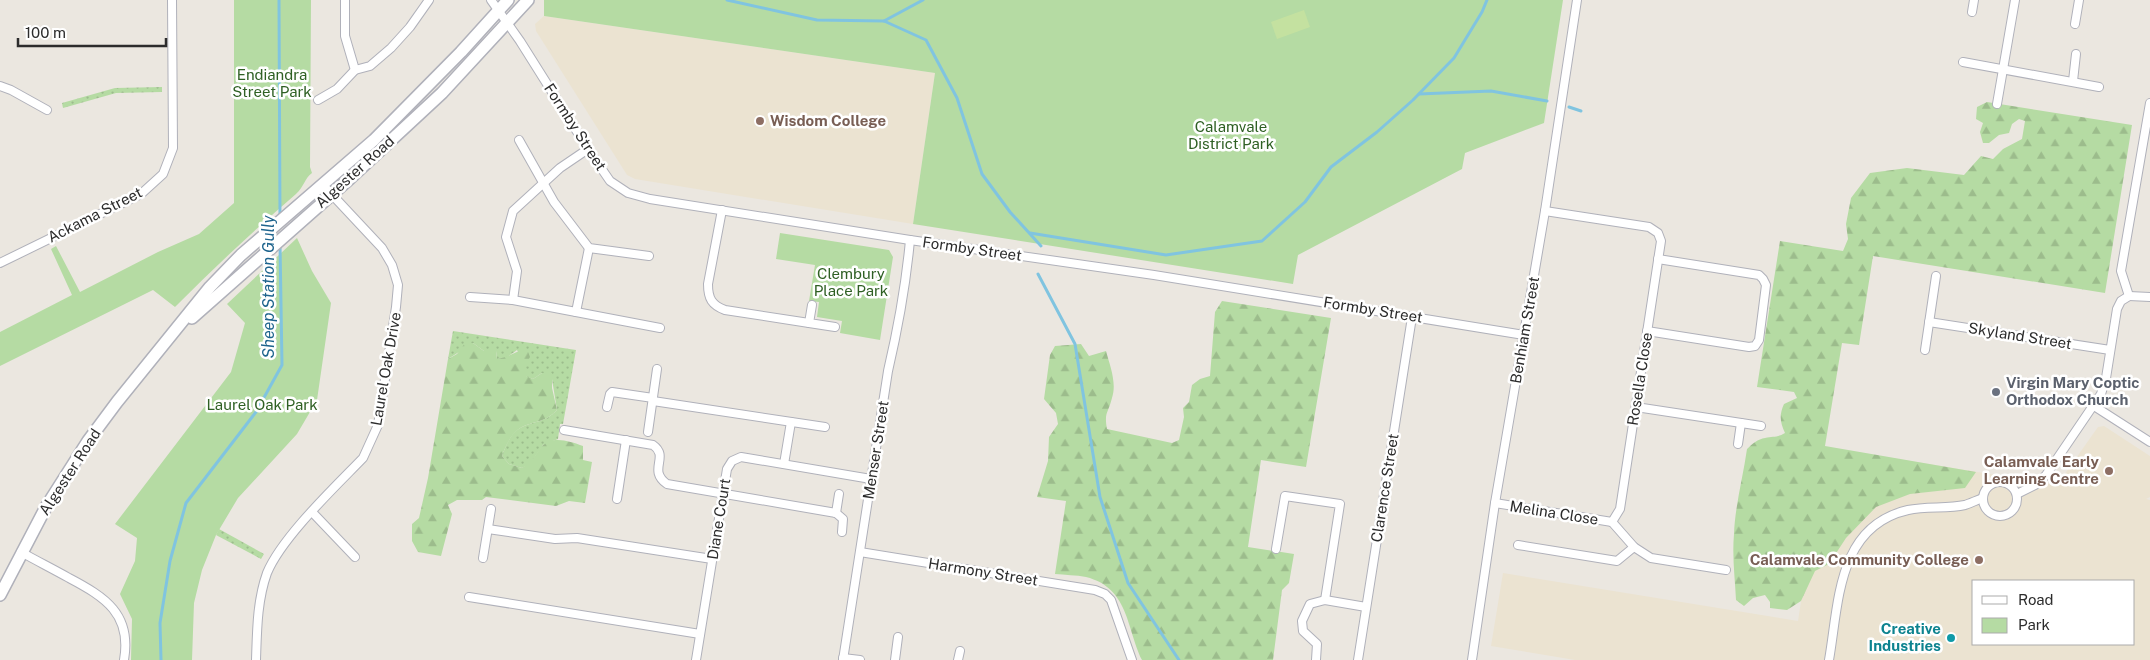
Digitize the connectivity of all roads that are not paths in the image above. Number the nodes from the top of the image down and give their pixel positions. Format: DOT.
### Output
graph roads {
  1 [pos="172,0"];
  2 [pos="345,0"];
  3 [pos="429,0"];
  4 [pos="491,0"];
  5 [pos="508,0"];
  6 [pos="528,0"];
  7 [pos="1577,0"];
  8 [pos="1974,0"];
  9 [pos="2015,0"];
  10 [pos="2079,0"];
  11 [pos="499,10"];
  12 [pos="1972,12"];
  13 [pos="507,24"];
  14 [pos="2074,24"];
  15 [pos="2076,54"];
  16 [pos="1964,62"];
  17 [pos="2002,69"];
  18 [pos="355,70"];
  19 [pos="2073,81"];
  20 [pos="0,86"];
  21 [pos="2098,87"];
  22 [pos="318,100"];
  23 [pos="2150,103"];
  24 [pos="1997,104"];
  25 [pos="48,110"];
  26 [pos="2149,118"];
  27 [pos="519,140"];
  28 [pos="588,150"];
  29 [pos="544,182"];
  30 [pos="323,185"];
  31 [pos="332,194"];
  32 [pos="722,210"];
  33 [pos="1545,211"];
  34 [pos="910,240"];
  35 [pos="589,248"];
  36 [pos="649,256"];
  37 [pos="1658,259"];
  38 [pos="0,263"];
  39 [pos="1936,276"];
  40 [pos="2130,296"];
  41 [pos="470,297"];
  42 [pos="2150,297"];
  43 [pos="512,300"];
  44 [pos="812,305"];
  45 [pos="576,312"];
  46 [pos="1412,317"];
  47 [pos="1929,322"];
  48 [pos="809,323"];
  49 [pos="835,327"];
  50 [pos="660,328"];
  51 [pos="1647,331"];
  52 [pos="173,334"];
  53 [pos="1524,335"];
  54 [pos="1924,350"];
  55 [pos="2110,350"];
  56 [pos="657,369"];
  57 [pos="653,399"];
  58 [pos="2094,406"];
  59 [pos="607,407"];
  60 [pos="1636,407"];
  61 [pos="791,422"];
  62 [pos="1741,423"];
  63 [pos="1761,426"];
  64 [pos="825,427"];
  65 [pos="564,430"];
  66 [pos="648,432"];
  67 [pos="626,440"];
  68 [pos="2150,442"];
  69 [pos="1738,444"];
  70 [pos="784,464"];
  71 [pos="871,479"];
  72 [pos="723,494"];
  73 [pos="839,494"];
  74 [pos="2016,494"];
  75 [pos="1983,498"];
  76 [pos="617,499"];
  77 [pos="1495,503"];
  78 [pos="492,509"];
  79 [pos="312,512"];
  80 [pos="836,513"];
  81 [pos="1612,522"];
  82 [pos="488,529"];
  83 [pos="842,532"];
  84 [pos="1518,545"];
  85 [pos="1634,547"];
  86 [pos="1276,549"];
  87 [pos="21,552"];
  88 [pos="860,552"];
  89 [pos="355,557"];
  90 [pos="483,558"];
  91 [pos="712,560"];
  92 [pos="1726,570"];
  93 [pos="0,595"];
  94 [pos="469,597"];
  95 [pos="1325,600"];
  96 [pos="1366,607"];
  97 [pos="700,634"];
  98 [pos="898,637"];
  99 [pos="960,651"];
  100 [pos="843,659"];
  101 [pos="124,660"];
  102 [pos="256,660"];
  103 [pos="696,660"];
  104 [pos="860,660"];
  105 [pos="895,660"];
  106 [pos="958,660"];
  107 [pos="1132,660"];
  108 [pos="1316,660"];
  109 [pos="1358,660"];
  110 [pos="1472,660"];
  111 [pos="1829,660"];
  1 -- 38 [label="street, Ackama Street"];
  2 -- 18 [label="street"];
  3 -- 18 [label="street"];
  4 -- 11 [label="street, Formby Street"];
  5 -- 11 [label="main road, Algester Road"];
  6 -- 13 [label="main road, Algester Road"];
  7 -- 33 [label="street, Benhiam Street"];
  8 -- 12 [label="street"];
  9 -- 17 [label="street"];
  10 -- 14 [label="street"];
  11 -- 13 [label="street, Formby Street"];
  11 -- 30 [label="main road, Algester Road"];
  13 -- 28 [label="street, Formby Street"];
  13 -- 31 [label="main road, Algester Road"];
  15 -- 19 [label="street"];
  16 -- 17 [label="street"];
  17 -- 19 [label="street"];
  17 -- 24 [label="street"];
  18 -- 22 [label="street"];
  19 -- 21 [label="street"];
  20 -- 25 [label="street"];
  23 -- 26 [label="street"];
  26 -- 40 [label="street"];
  27 -- 29 [label="street"];
  28 -- 29 [label="street"];
  28 -- 32 [label="street, Formby Street"];
  29 -- 35 [label="street"];
  29 -- 43 [label="street"];
  30 -- 31 [label="street, Laurel Oak Drive"];
  30 -- 52 [label="main road, Algester Road"];
  31 -- 52 [label="main road, Algester Road"];
  31 -- 79 [label="street, Laurel Oak Drive"];
  32 -- 34 [label="street, Formby Street"];
  32 -- 48 [label="street"];
  33 -- 37 [label="street, Rosella Close"];
  33 -- 53 [label="street, Benhiam Street"];
  34 -- 46 [label="street, Formby Street"];
  34 -- 71 [label="street, Menser Street"];
  35 -- 36 [label="street"];
  35 -- 45 [label="street"];
  37 -- 51 [label="street, Rosella Close"];
  37 -- 51 [label="street"];
  39 -- 47 [label="street"];
  40 -- 42 [label="street"];
  40 -- 55 [label="street"];
  41 -- 43 [label="street"];
  43 -- 45 [label="street"];
  44 -- 48 [label="street"];
  45 -- 50 [label="street"];
  46 -- 53 [label="street, Formby Street"];
  46 -- 96 [label="street, Clarence Street"];
  47 -- 54 [label="street"];
  47 -- 55 [label="street, Skyland Street"];
  48 -- 49 [label="street"];
  51 -- 60 [label="street, Rosella Close"];
  52 -- 87 [label="main road, Algester Road"];
  53 -- 77 [label="street, Benhiam Street"];
  55 -- 58 [label="street"];
  56 -- 57 [label="street"];
  57 -- 59 [label="street"];
  57 -- 61 [label="street"];
  57 -- 66 [label="street"];
  58 -- 68 [label="street"];
  58 -- 74 [label="street"];
  60 -- 62 [label="street"];
  60 -- 81 [label="street, Rosella Close"];
  61 -- 64 [label="street"];
  61 -- 70 [label="street"];
  62 -- 63 [label="street"];
  62 -- 69 [label="street"];
  65 -- 67 [label="street"];
  67 -- 72 [label="street"];
  67 -- 76 [label="street"];
  70 -- 71 [label="street, Diane Court"];
  70 -- 72 [label="street, Diane Court"];
  71 -- 88 [label="street, Menser Street"];
  72 -- 80 [label="street"];
  72 -- 91 [label="street, Diane Court"];
  73 -- 80 [label="street"];
  74 -- 75 [label="street"];
  74 -- 75 [label="street"];
  75 -- 111 [label="street"];
  77 -- 81 [label="street, Melina Close"];
  77 -- 110 [label="street, Benhiam Street"];
  78 -- 82 [label="street"];
  79 -- 89 [label="street"];
  79 -- 102 [label="street, Laurel Oak Drive"];
  80 -- 83 [label="street"];
  81 -- 85 [label="street"];
  82 -- 90 [label="street"];
  82 -- 91 [label="street"];
  84 -- 85 [label="street"];
  85 -- 92 [label="street"];
  86 -- 95 [label="street"];
  87 -- 93 [label="main road, Algester Road"];
  87 -- 101 [label="street"];
  88 -- 100 [label="street, Menser Street"];
  88 -- 107 [label="street, Harmony Street"];
  91 -- 97 [label="street, Diane Court"];
  94 -- 97 [label="street"];
  95 -- 96 [label="street"];
  95 -- 108 [label="street"];
  96 -- 109 [label="street, Clarence Street"];
  97 -- 103 [label="street, Diane Court"];
  98 -- 105 [label="street"];
  99 -- 106 [label="street"];
  100 -- 104 [label="street"];
}
